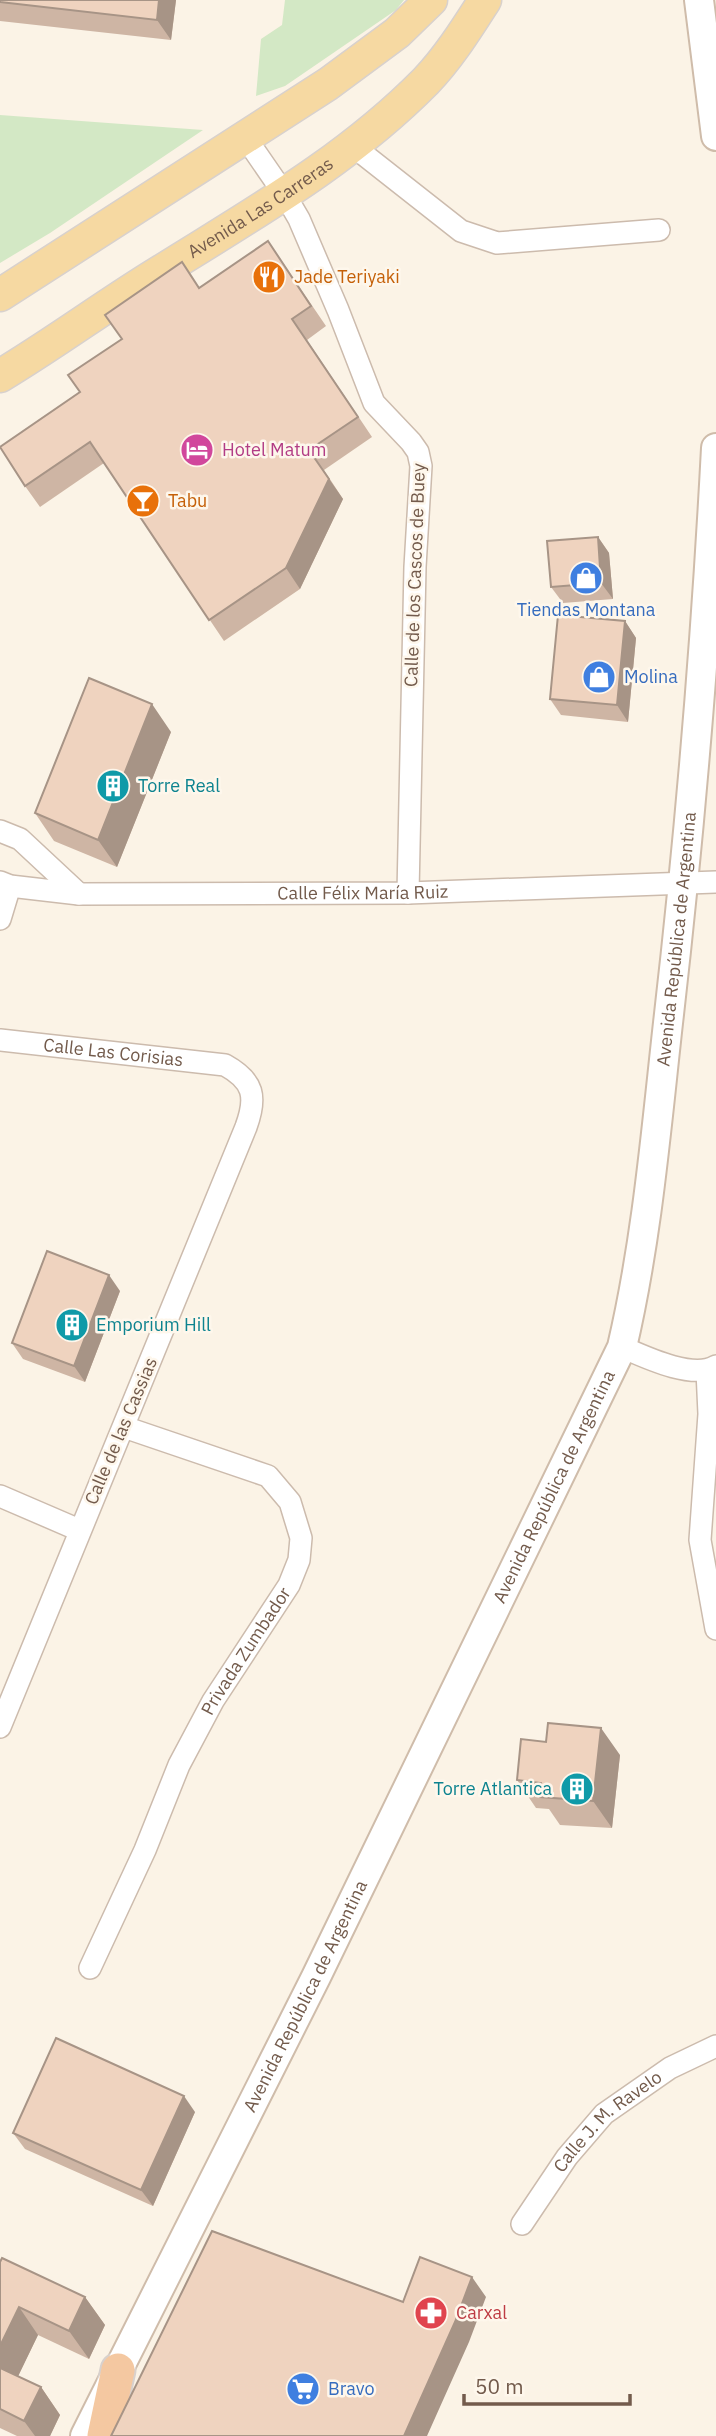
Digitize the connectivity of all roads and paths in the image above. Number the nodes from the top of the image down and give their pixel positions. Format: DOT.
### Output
graph roads {
  1 [pos="431,0"];
  2 [pos="485,0"];
  3 [pos="699,0"];
  4 [pos="716,131"];
  5 [pos="245,137"];
  6 [pos="353,146"];
  7 [pos="285,195"];
  8 [pos="659,230"];
  9 [pos="0,295"];
  10 [pos="0,376"];
  11 [pos="716,449"];
  12 [pos="0,831"];
  13 [pos="716,882"];
  14 [pos="684,883"];
  15 [pos="5,884"];
  16 [pos="408,893"];
  17 [pos="79,894"];
  18 [pos="1,913"];
  19 [pos="0,1040"];
  20 [pos="225,1065"];
  21 [pos="622,1347"];
  22 [pos="711,1369"];
  23 [pos="124,1427"];
  24 [pos="0,1496"];
  25 [pos="79,1530"];
  26 [pos="716,1629"];
  27 [pos="0,1727"];
  28 [pos="90,1968"];
  29 [pos="716,2046"];
  30 [pos="522,2224"];
  31 [pos="118,2370"];
  32 [pos="85,2436"];
  33 [pos="104,2436"];
  1 -- 5 [label="main road"];
  2 -- 6 [label="main road, Avenida Las Carreras"];
  3 -- 4 [label="main road"];
  5 -- 7 [label="street, Calle de los Cascos de Buey"];
  5 -- 9 [label="main road"];
  6 -- 7 [label="main road, Avenida Las Carreras"];
  6 -- 8 [label="street"];
  7 -- 10 [label="main road, Avenida Las Carreras"];
  7 -- 16 [label="street, Calle de los Cascos de Buey"];
  11 -- 14 [label="main road, Avenida República de Argentina"];
  12 -- 17 [label="street"];
  13 -- 14 [label="street, Calle Félix María Ruiz"];
  14 -- 16 [label="street, Calle Félix María Ruiz"];
  14 -- 21 [label="main road, Avenida República de Argentina"];
  15 -- 17 [label="street, Calle Félix María Ruiz"];
  15 -- 18 [label="street"];
  16 -- 17 [label="street, Calle Félix María Ruiz"];
  19 -- 20 [label="street, Calle Las Corisias"];
  20 -- 23 [label="street, Calle de las Cassias"];
  21 -- 22 [label="street"];
  21 -- 31 [label="main road, Avenida República de Argentina"];
  22 -- 26 [label="street"];
  23 -- 25 [label="street, Calle de las Cassias"];
  23 -- 28 [label="street, Privada Zumbador"];
  24 -- 25 [label="street"];
  25 -- 27 [label="street, Calle de las Cassias"];
  29 -- 30 [label="street, Calle J. M. Ravelo"];
  31 -- 32 [label="main road, Avenida República de Argentina"];
  31 -- 33 [label="highway"];
}
